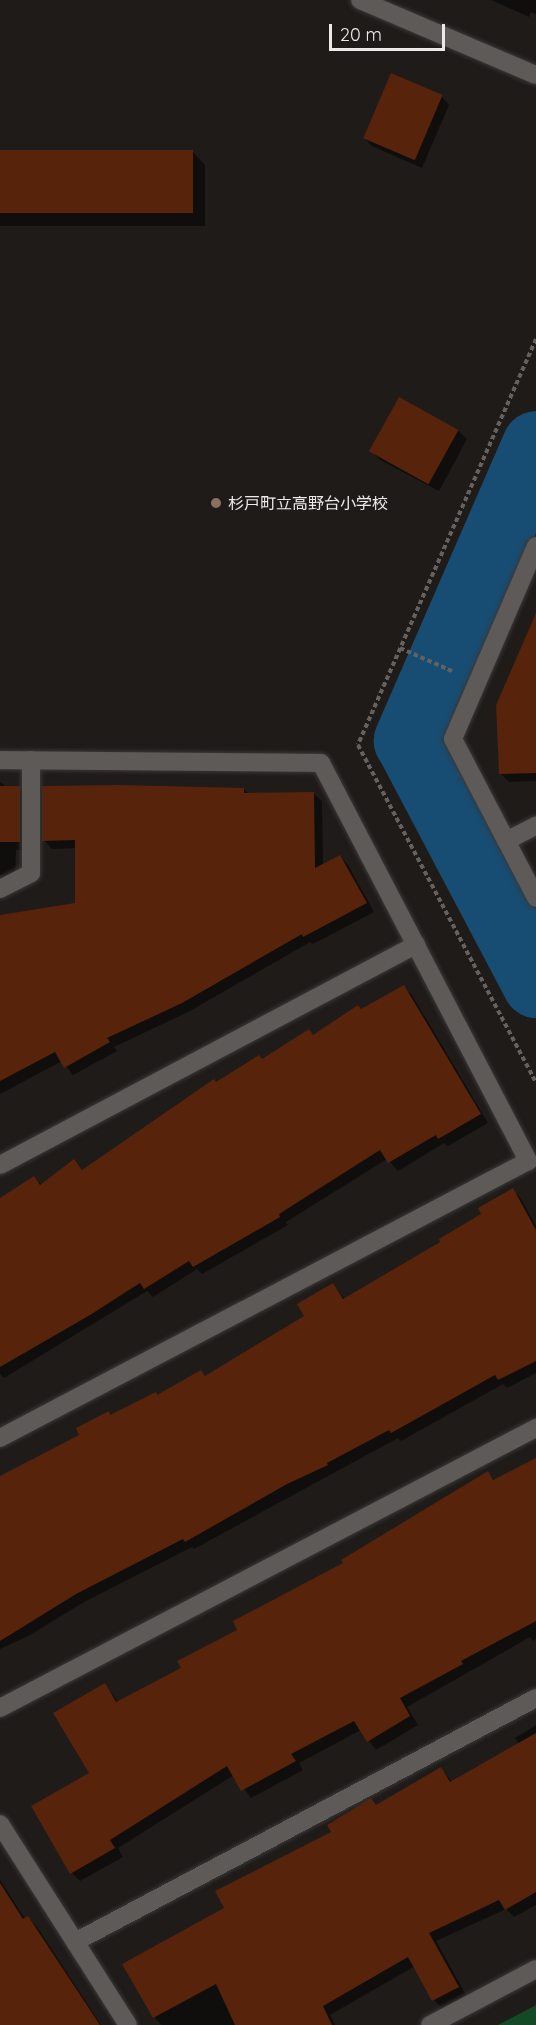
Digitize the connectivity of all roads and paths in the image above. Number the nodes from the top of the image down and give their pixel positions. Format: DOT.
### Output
graph roads {
  1 [pos="360,0"];
  2 [pos="536,75"];
  3 [pos="536,546"];
  4 [pos="400,648"];
  5 [pos="477,683"];
  6 [pos="0,760"];
  7 [pos="31,760"];
  8 [pos="536,826"];
  9 [pos="507,841"];
  10 [pos="0,889"];
  11 [pos="536,898"];
  12 [pos="416,945"];
  13 [pos="0,1165"];
  14 [pos="532,1169"];
  15 [pos="536,1428"];
  16 [pos="0,1438"];
  17 [pos="536,1698"];
  18 [pos="0,1708"];
  19 [pos="0,1824"];
  20 [pos="75,1942"];
  21 [pos="536,1969"];
  22 [pos="129,2025"];
  23 [pos="430,2025"];
  1 -- 2 [label="street"];
  3 -- 5 [label="street"];
  4 -- 5 [label="path"];
  5 -- 9 [label="street"];
  6 -- 7 [label="street"];
  7 -- 10 [label="street"];
  7 -- 12 [label="street"];
  8 -- 9 [label="street"];
  9 -- 11 [label="street"];
  12 -- 13 [label="street"];
  12 -- 14 [label="street"];
  14 -- 16 [label="street"];
  15 -- 18 [label="street"];
  17 -- 20 [label="street"];
  19 -- 20 [label="street"];
  20 -- 22 [label="street"];
  21 -- 23 [label="street"];
}
